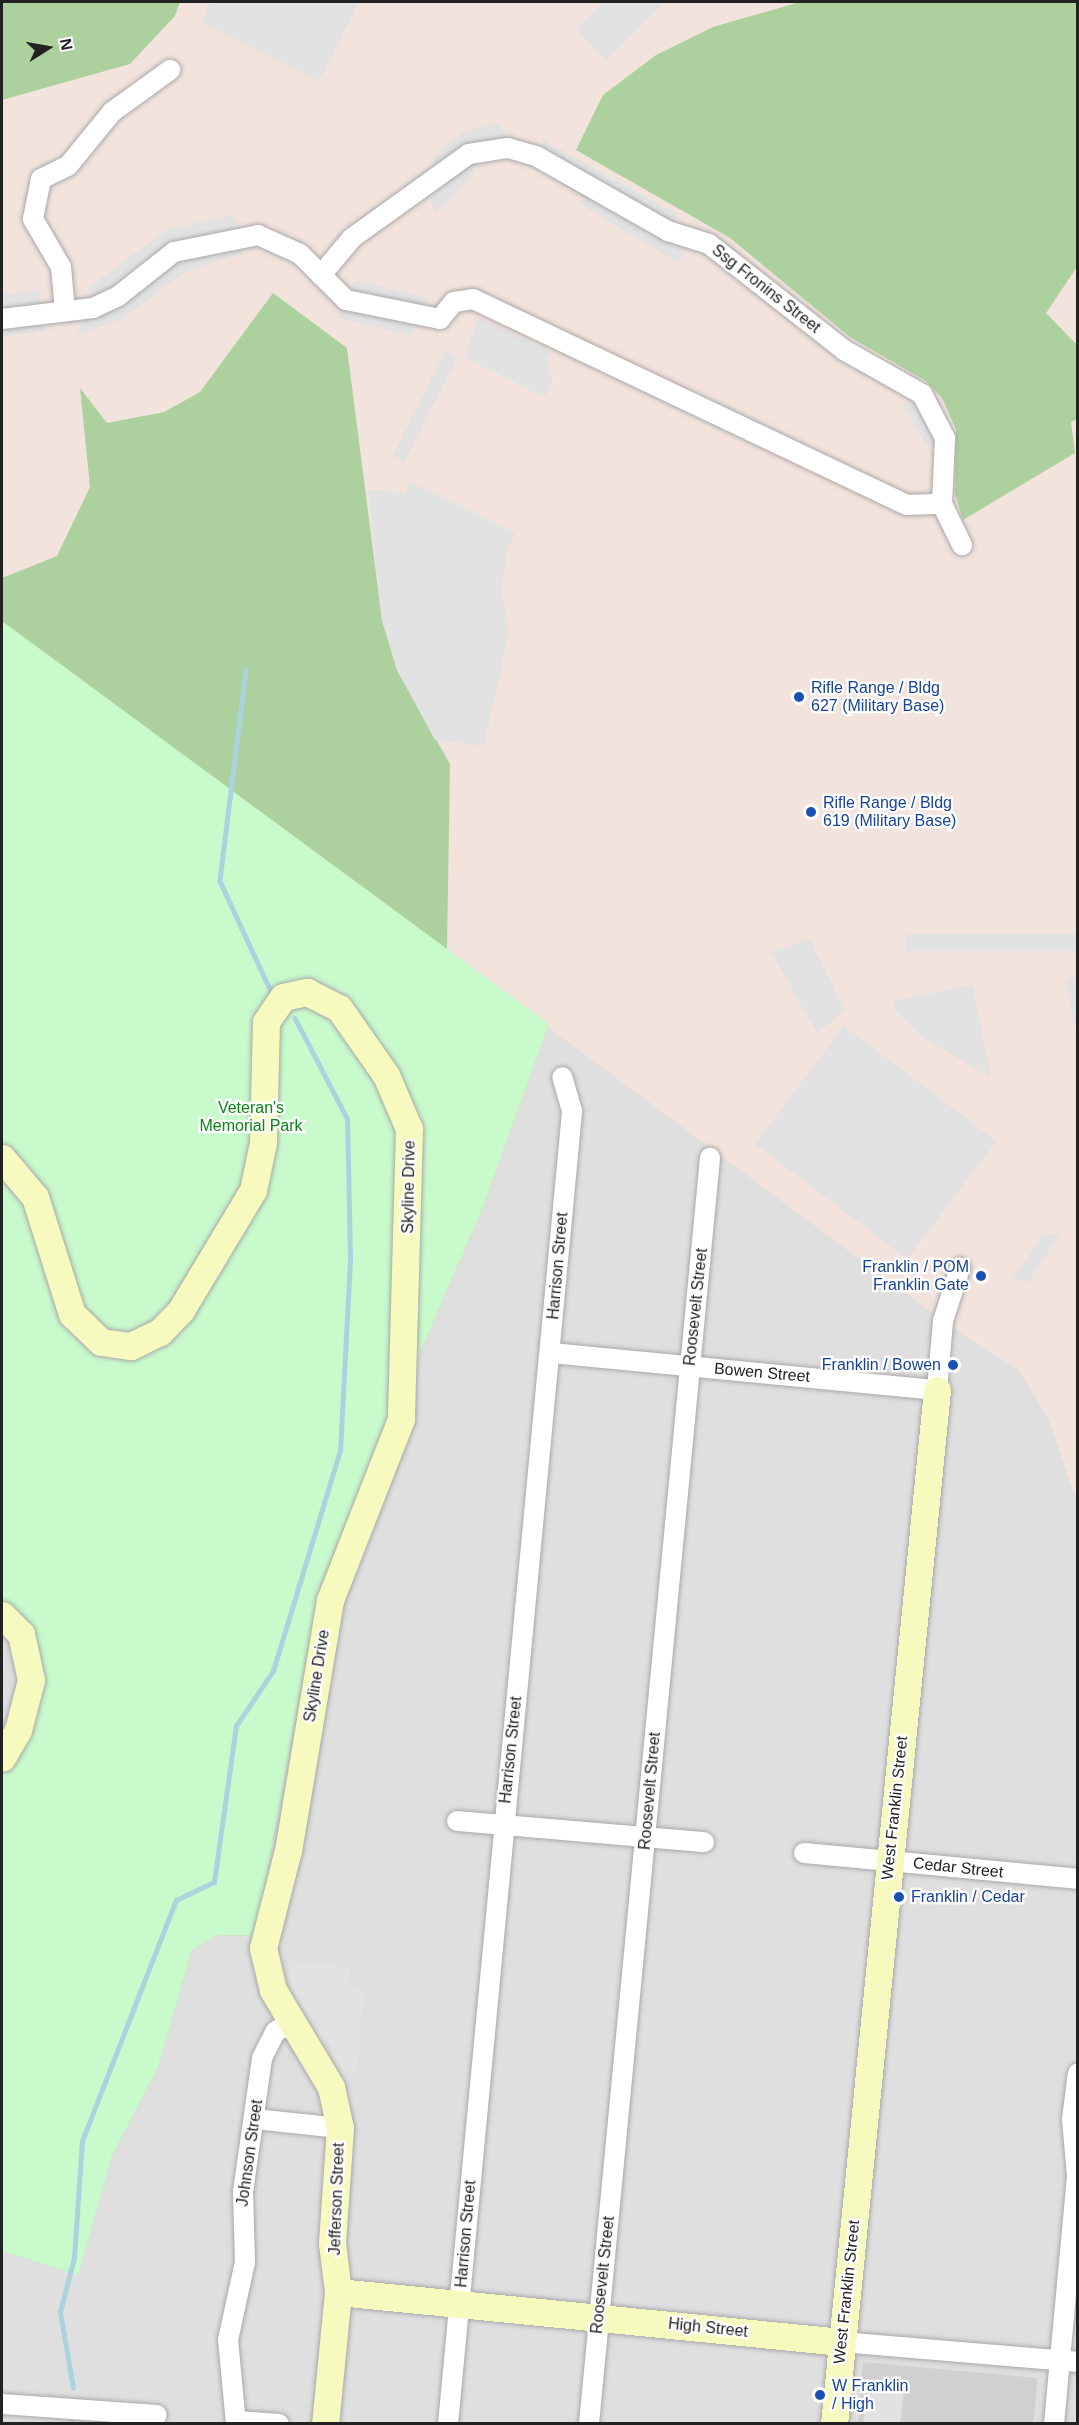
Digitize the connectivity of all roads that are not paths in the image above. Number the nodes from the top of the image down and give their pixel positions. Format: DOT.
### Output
graph roads {
  1 [pos="170,70"];
  2 [pos="321,275"];
  3 [pos="65,311"];
  4 [pos="2,319"];
  5 [pos="942,504"];
  6 [pos="962,545"];
  7 [pos="562,1077"];
  8 [pos="2,1158"];
  9 [pos="711,1158"];
  10 [pos="960,1268"];
  11 [pos="551,1353"];
  12 [pos="690,1367"];
  13 [pos="937,1390"];
  14 [pos="2,1615"];
  15 [pos="2,1758"];
  16 [pos="457,1821"];
  17 [pos="504,1825"];
  18 [pos="646,1838"];
  19 [pos="704,1842"];
  20 [pos="804,1853"];
  21 [pos="890,1858"];
  22 [pos="1077,1879"];
  23 [pos="290,2024"];
  24 [pos="1077,2073"];
  25 [pos="255,2119"];
  26 [pos="339,2128"];
  27 [pos="338,2292"];
  28 [pos="459,2304"];
  29 [pos="598,2318"];
  30 [pos="842,2342"];
  31 [pos="1069,2362"];
  32 [pos="2,2404"];
  33 [pos="41,2415"];
  34 [pos="157,2415"];
  35 [pos="237,2422"];
  36 [pos="279,2424"];
  37 [pos="325,2424"];
  38 [pos="448,2424"];
  39 [pos="589,2424"];
  40 [pos="834,2424"];
  41 [pos="1054,2424"];
  1 -- 3 [label="street"];
  2 -- 3 [label="street"];
  2 -- 5 [label="street"];
  2 -- 5 [label="street, Ssg Fronins Street"];
  3 -- 4 [label="street"];
  5 -- 6 [label="street, Ssg Fronins Street"];
  7 -- 11 [label="street, Harrison Street"];
  8 -- 23 [label="street, Skyline Drive"];
  9 -- 12 [label="street, Roosevelt Street"];
  10 -- 13 [label="street, West Franklin Street"];
  11 -- 12 [label="street, Bowen Street"];
  11 -- 17 [label="street, Harrison Street"];
  12 -- 13 [label="street, Bowen Street"];
  12 -- 18 [label="street, Roosevelt Street"];
  13 -- 21 [label="street, West Franklin Street"];
  14 -- 15 [label="street"];
  16 -- 17 [label="street"];
  17 -- 18 [label="street"];
  17 -- 28 [label="street, Harrison Street"];
  18 -- 19 [label="street"];
  18 -- 29 [label="street, Roosevelt Street"];
  20 -- 21 [label="street, Cedar Street"];
  21 -- 22 [label="street, Cedar Street"];
  21 -- 30 [label="street, West Franklin Street"];
  23 -- 25 [label="street, Johnson Street"];
  23 -- 26 [label="street, Jefferson Street"];
  24 -- 31 [label="street"];
  25 -- 26 [label="street"];
  25 -- 35 [label="street, Johnson Street"];
  26 -- 27 [label="street, Jefferson Street"];
  27 -- 28 [label="street, High Street"];
  27 -- 37 [label="street, Jefferson Street"];
  28 -- 29 [label="street, High Street"];
  28 -- 38 [label="street, Harrison Street"];
  29 -- 30 [label="street, High Street"];
  29 -- 39 [label="street, Roosevelt Street"];
  30 -- 31 [label="street, High Street"];
  30 -- 40 [label="street, West Franklin Street"];
  31 -- 41 [label="street"];
  32 -- 33 [label="street"];
  33 -- 34 [label="street"];
  35 -- 36 [label="street"];
}
